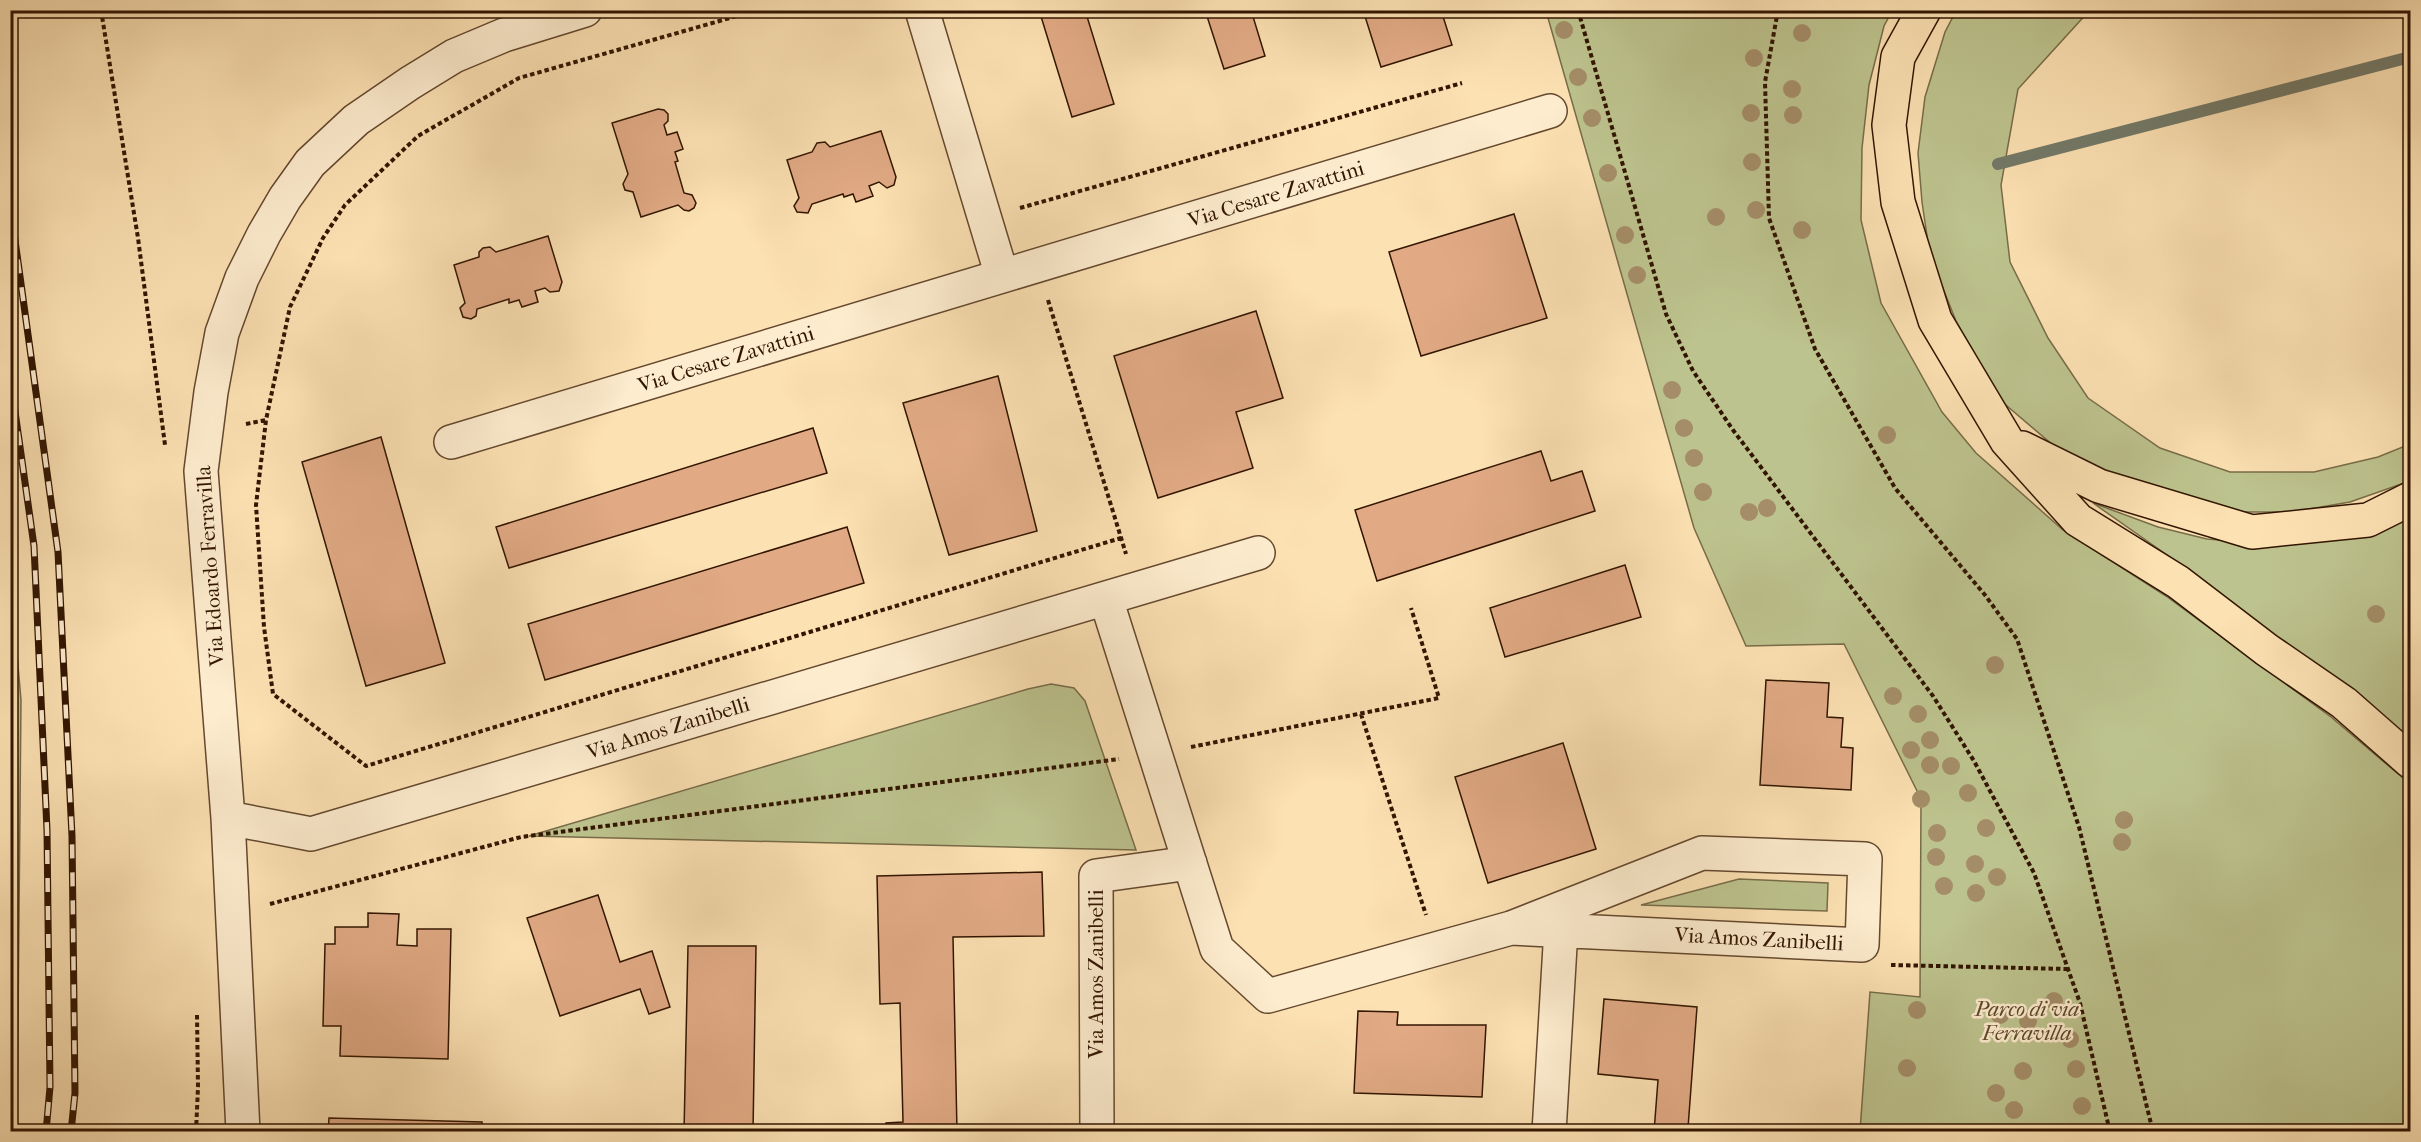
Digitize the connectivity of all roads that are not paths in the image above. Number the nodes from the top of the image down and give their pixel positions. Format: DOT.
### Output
graph roads {
  1 [pos="585,10"];
  2 [pos="922,10"];
  3 [pos="1924,10"];
  4 [pos="1550,111"];
  5 [pos="1002,276"];
  6 [pos="2007,441"];
  7 [pos="451,442"];
  8 [pos="2410,499"];
  9 [pos="1258,553"];
  10 [pos="1106,598"];
  11 [pos="2410,762"];
  12 [pos="228,818"];
  13 [pos="1190,862"];
  14 [pos="1511,928"];
  15 [pos="1561,929"];
  16 [pos="243,1131"];
  17 [pos="1097,1131"];
  18 [pos="1549,1131"];
  1 -- 12 [label="street, Via Edoardo Ferravilla"];
  2 -- 5 [label="street"];
  3 -- 6 [label="highway"];
  4 -- 5 [label="street, Via Cesare Zavattini"];
  5 -- 7 [label="street, Via Cesare Zavattini"];
  6 -- 8 [label="highway"];
  6 -- 11 [label="highway"];
  9 -- 10 [label="street, Via Amos Zanibelli"];
  10 -- 12 [label="street, Via Amos Zanibelli"];
  10 -- 13 [label="street, Via Amos Zanibelli"];
  12 -- 16 [label="street, Via Edoardo Ferravilla"];
  13 -- 14 [label="street, Via Amos Zanibelli"];
  13 -- 17 [label="street, Via Amos Zanibelli"];
  14 -- 15 [label="street, Via Amos Zanibelli"];
  14 -- 15 [label="street, Via Amos Zanibelli"];
  15 -- 18 [label="street"];
}
